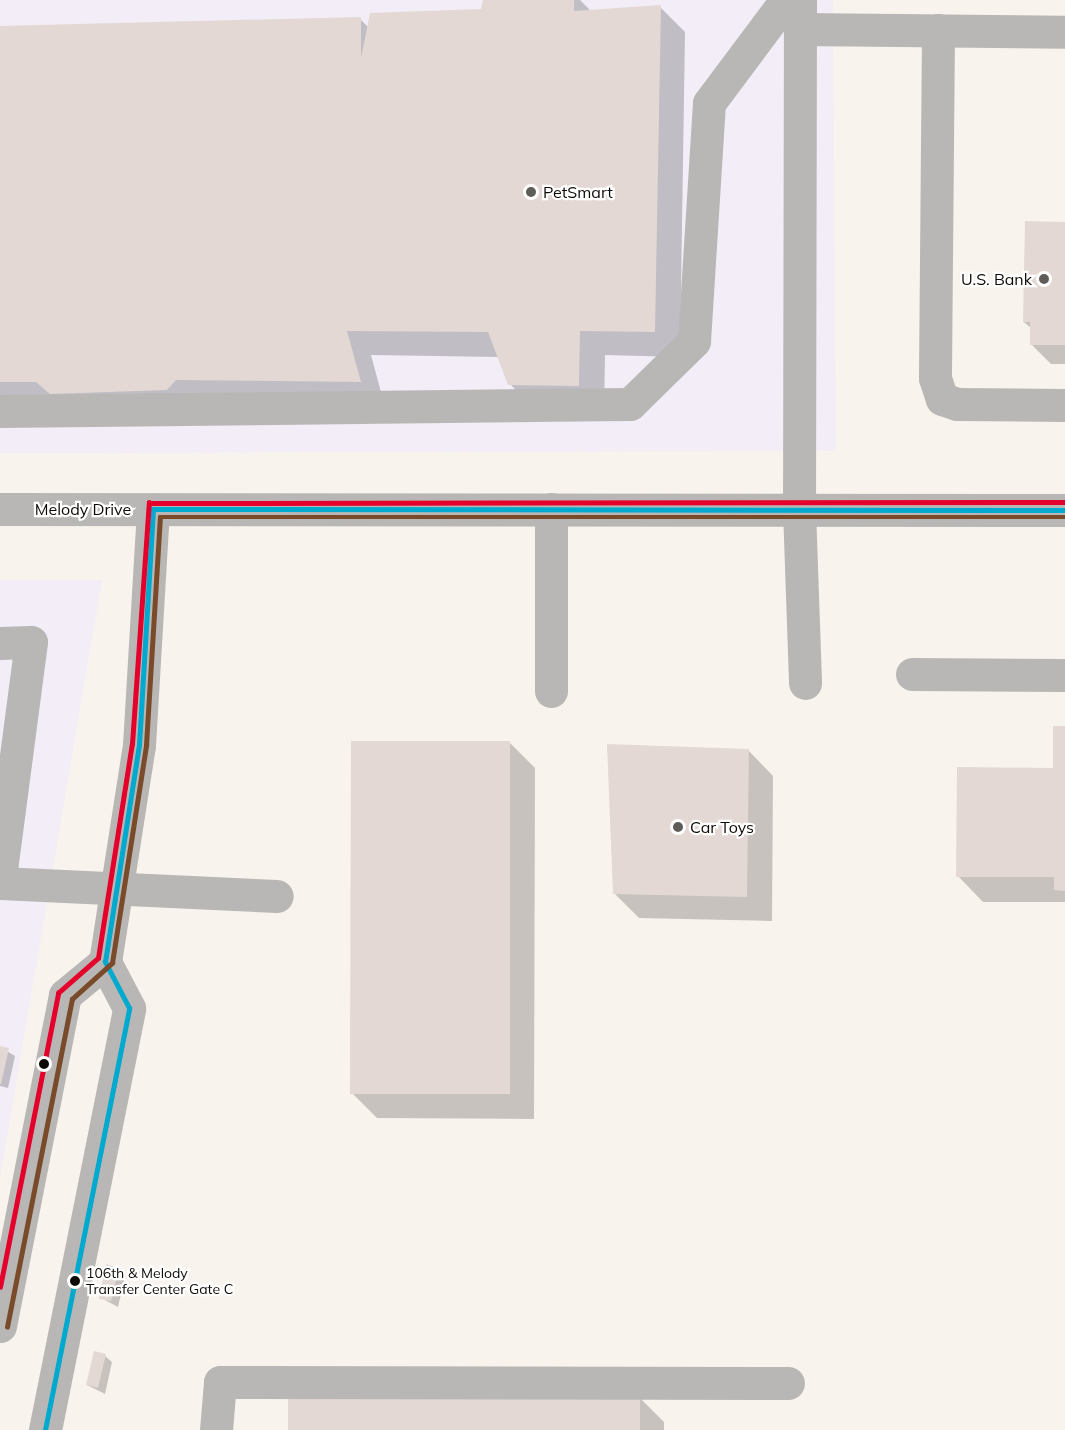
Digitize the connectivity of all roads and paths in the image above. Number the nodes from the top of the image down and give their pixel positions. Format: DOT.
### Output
graph roads {
  1 [pos="786,0"];
  2 [pos="800,15"];
  3 [pos="938,30"];
  4 [pos="1065,32"];
  5 [pos="1065,405"];
  6 [pos="0,411"];
  7 [pos="0,508"];
  8 [pos="153,509"];
  9 [pos="552,509"];
  10 [pos="799,509"];
  11 [pos="1065,510"];
  12 [pos="0,643"];
  13 [pos="912,674"];
  14 [pos="1065,675"];
  15 [pos="805,684"];
  16 [pos="551,691"];
  17 [pos="0,878"];
  18 [pos="0,883"];
  19 [pos="118,888"];
  20 [pos="277,896"];
  21 [pos="105,962"];
  22 [pos="0,1326"];
  23 [pos="788,1383"];
  24 [pos="45,1430"];
  25 [pos="216,1430"];
  1 -- 6 [label="street"];
  2 -- 3 [label="street"];
  2 -- 10 [label="street"];
  3 -- 4 [label="street"];
  3 -- 5 [label="street"];
  7 -- 8 [label="street, Melody Drive"];
  8 -- 9 [label="street, Melody Drive"];
  8 -- 19 [label="street"];
  9 -- 10 [label="street, Melody Drive"];
  9 -- 16 [label="street"];
  10 -- 11 [label="street, Melody Drive"];
  10 -- 15 [label="street"];
  12 -- 17 [label="street"];
  13 -- 14 [label="street"];
  18 -- 19 [label="street"];
  19 -- 20 [label="street"];
  19 -- 21 [label="street"];
  21 -- 22 [label="street"];
  21 -- 24 [label="street"];
  23 -- 25 [label="street"];
}
